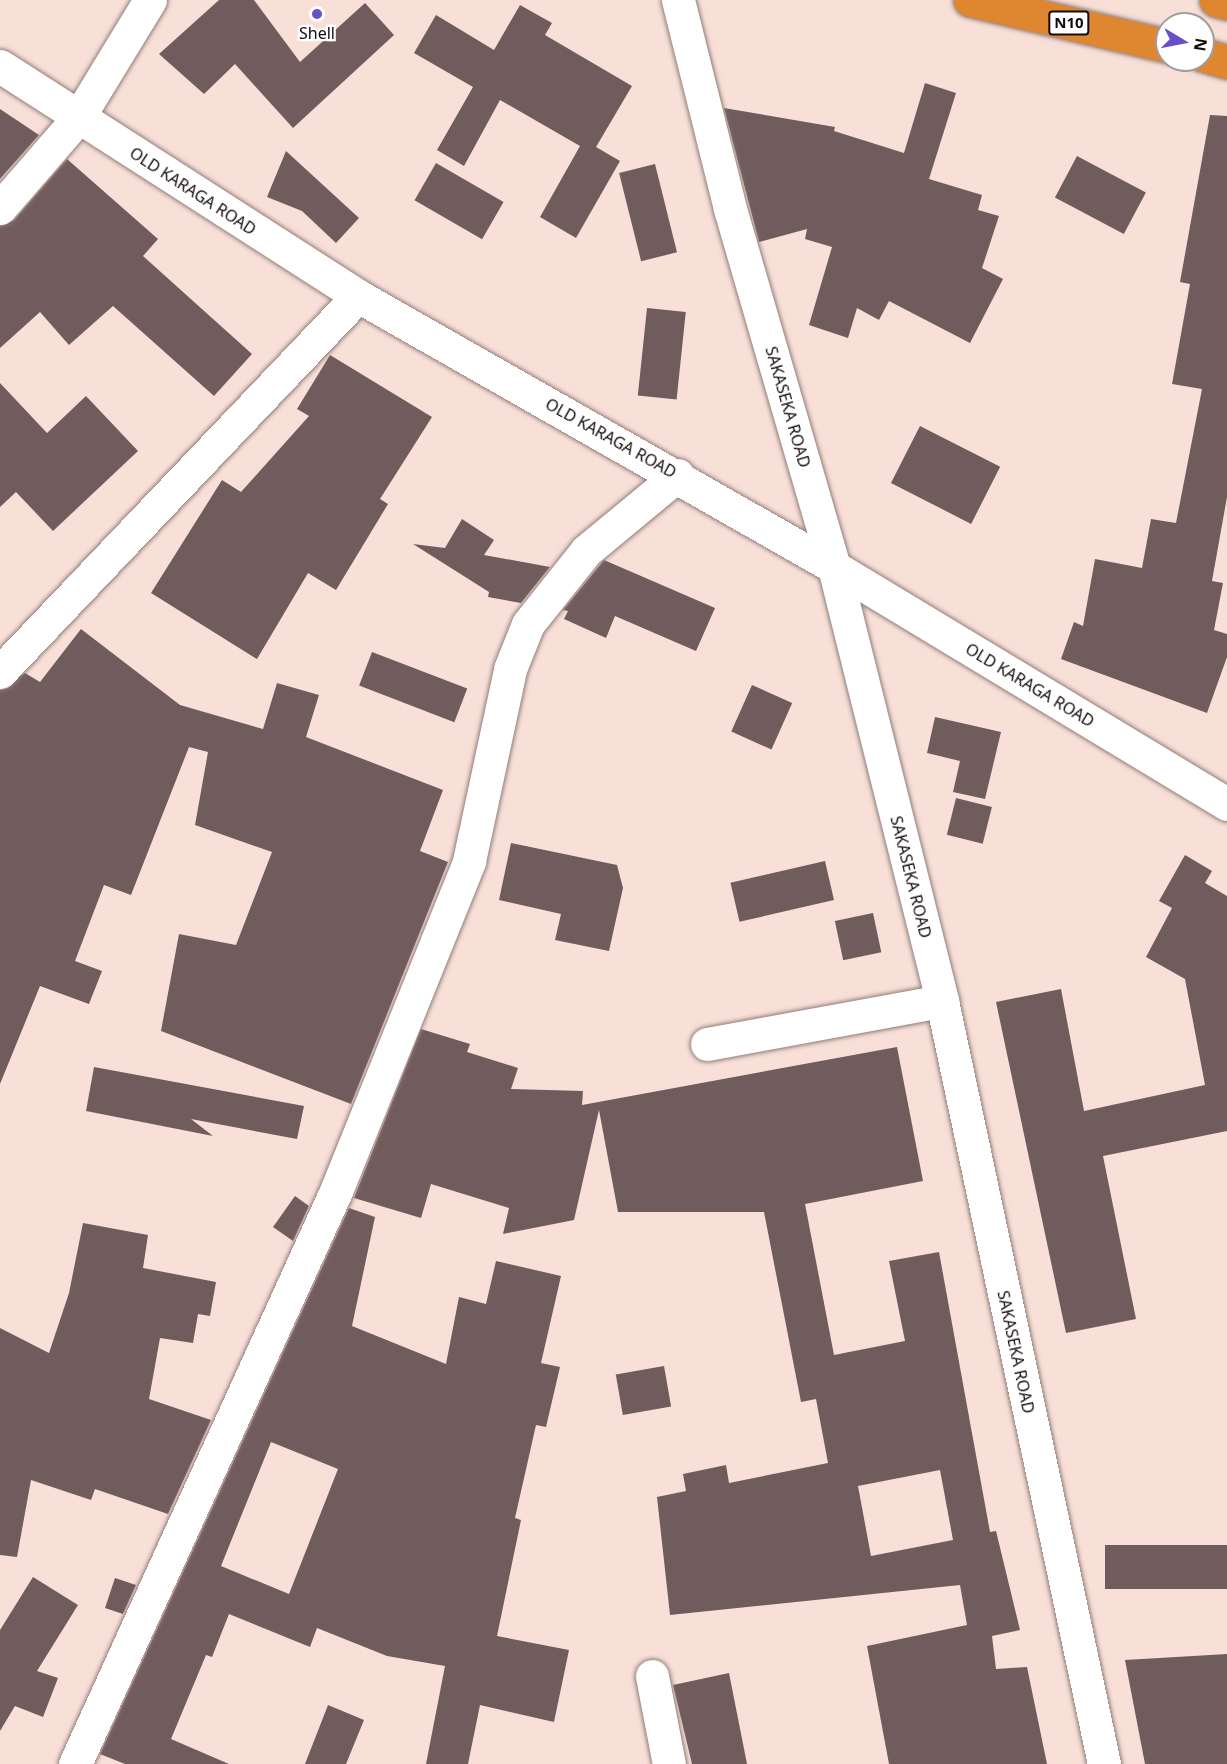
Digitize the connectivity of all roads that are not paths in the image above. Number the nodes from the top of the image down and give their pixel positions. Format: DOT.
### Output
graph roads {
  1 [pos="150,0"];
  2 [pos="678,0"];
  3 [pos="970,0"];
  4 [pos="1216,0"];
  5 [pos="1227,3"];
  6 [pos="1155,43"];
  7 [pos="0,66"];
  8 [pos="78,118"];
  9 [pos="0,208"];
  10 [pos="358,296"];
  11 [pos="678,475"];
  12 [pos="834,567"];
  13 [pos="0,672"];
  14 [pos="1227,804"];
  15 [pos="942,1001"];
  16 [pos="707,1044"];
  17 [pos="652,1676"];
  18 [pos="75,1764"];
  19 [pos="669,1764"];
  20 [pos="1104,1764"];
  1 -- 8 [label="street"];
  2 -- 12 [label="street, SAKASEKA ROAD"];
  3 -- 6 [label="highway, N10"];
  4 -- 5 [label="highway"];
  7 -- 8 [label="street, OLD KARAGA ROAD"];
  8 -- 9 [label="street"];
  8 -- 10 [label="street, OLD KARAGA ROAD"];
  10 -- 11 [label="street, OLD KARAGA ROAD"];
  10 -- 13 [label="street"];
  11 -- 12 [label="street, OLD KARAGA ROAD"];
  11 -- 18 [label="street"];
  12 -- 14 [label="street, OLD KARAGA ROAD"];
  12 -- 15 [label="street, SAKASEKA ROAD"];
  15 -- 16 [label="street"];
  15 -- 20 [label="street, SAKASEKA ROAD"];
  17 -- 19 [label="street"];
}
